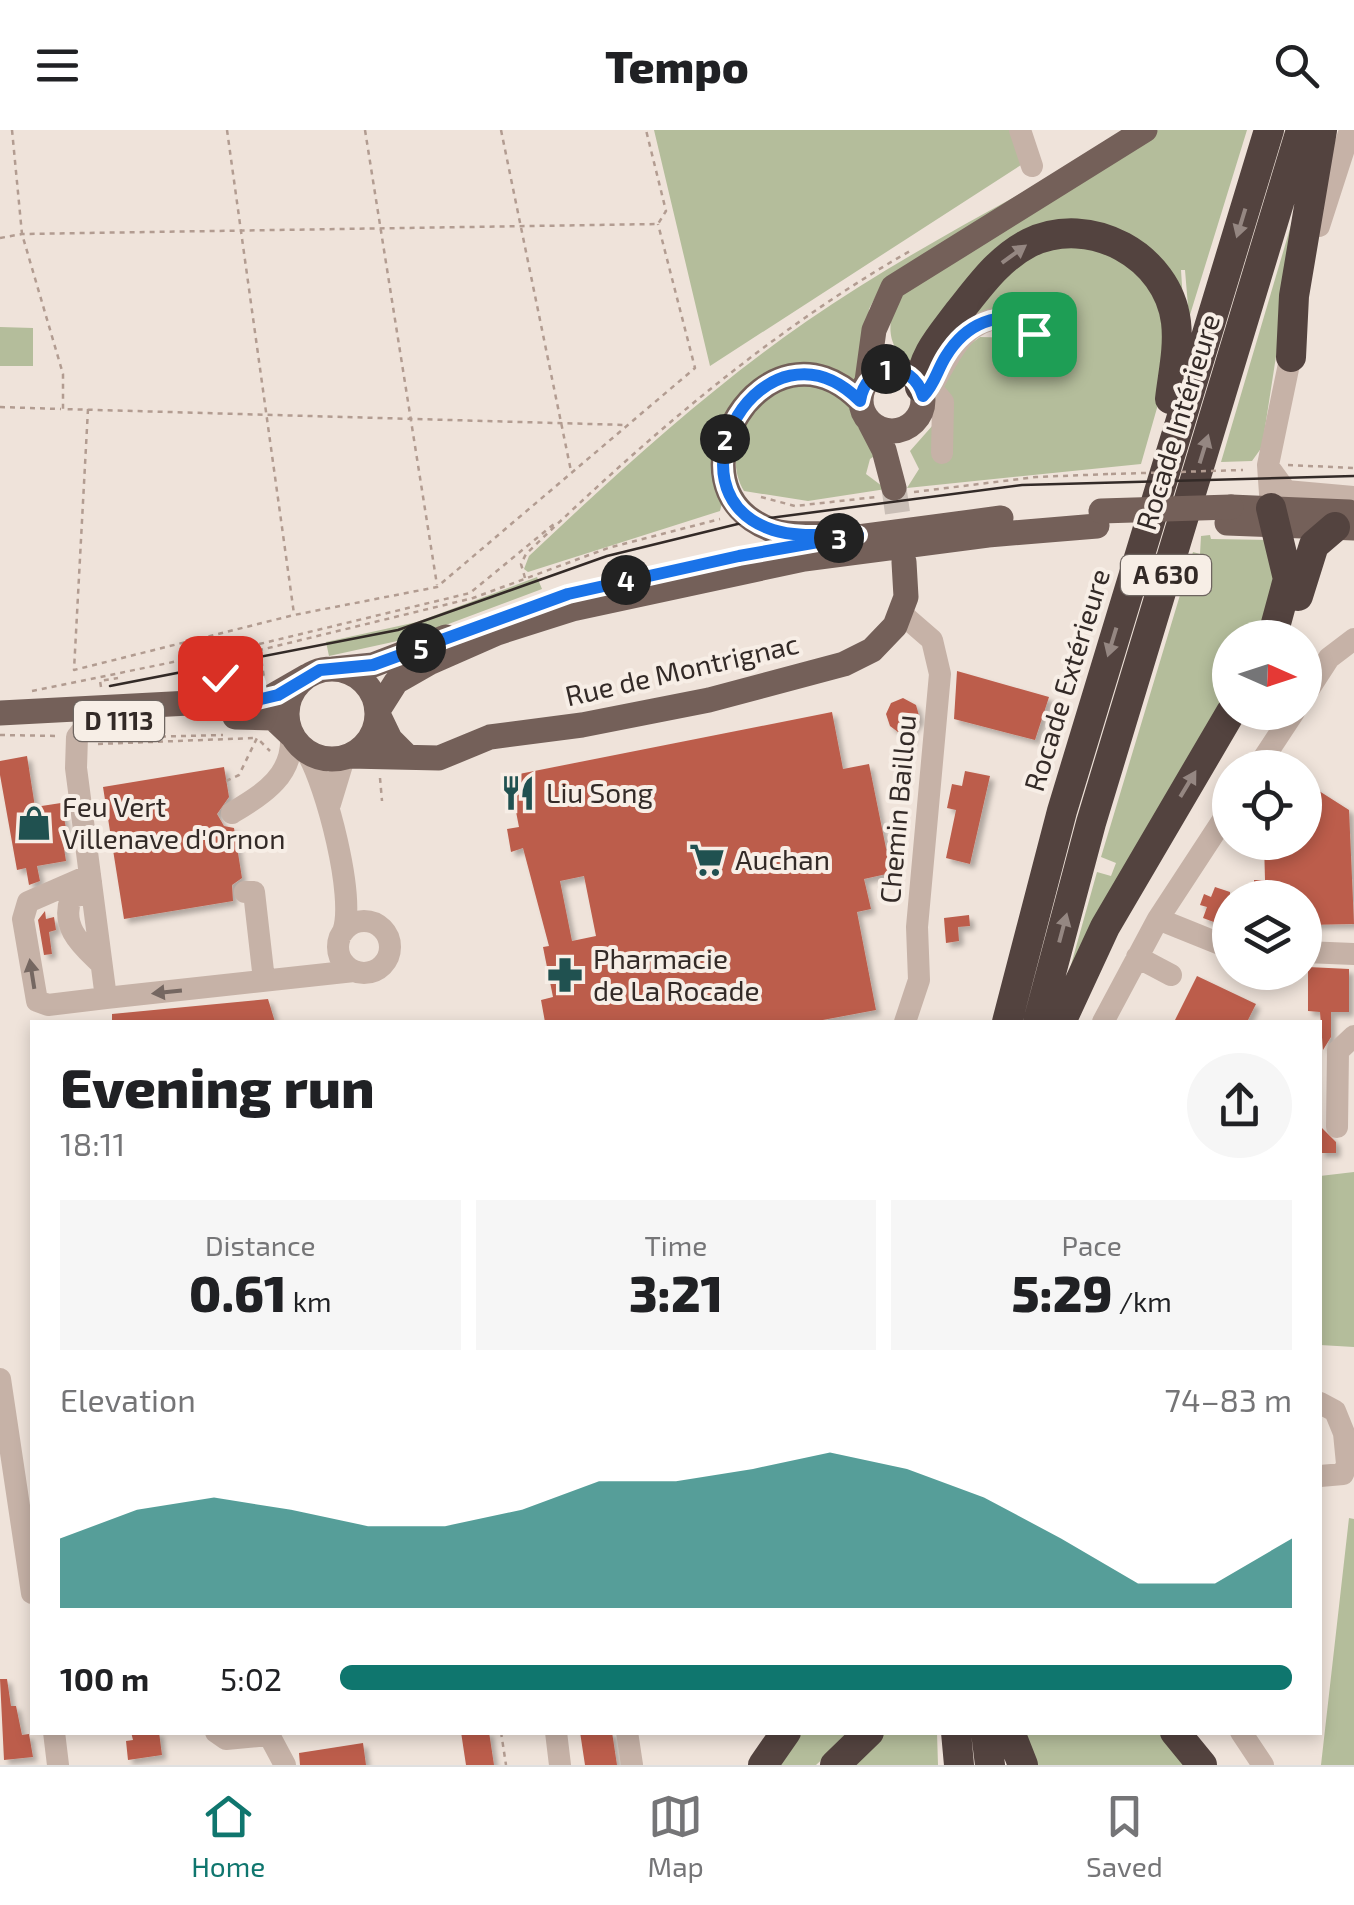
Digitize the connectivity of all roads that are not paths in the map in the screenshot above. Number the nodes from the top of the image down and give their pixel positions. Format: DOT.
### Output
graph roads {
  1 [pos="1020,130"];
  2 [pos="1145,130"];
  3 [pos="1269,130"];
  4 [pos="1302,130"];
  5 [pos="1322,130"];
  6 [pos="1350,130"];
  7 [pos="1032,166"];
  8 [pos="879,312"];
  9 [pos="1034,334"];
  10 [pos="1291,357"];
  11 [pos="920,386"];
  12 [pos="866,401"];
  13 [pos="912,424"];
  14 [pos="942,452"];
  15 [pos="1268,465"];
  16 [pos="1160,482"];
  17 [pos="1354,497"];
  18 [pos="1274,517"];
  19 [pos="1099,519"];
  20 [pos="1348,523"];
  21 [pos="858,535"];
  22 [pos="904,562"];
  23 [pos="902,614"];
  24 [pos="1278,620"];
  25 [pos="1284,620"];
  26 [pos="1354,638"];
  27 [pos="333,669"];
  28 [pos="1322,670"];
  29 [pos="307,676"];
  30 [pos="377,712"];
  31 [pos="0,713"];
  32 [pos="257,718"];
  33 [pos="0,726"];
  34 [pos="1220,730"];
  35 [pos="85,736"];
  36 [pos="299,744"];
  37 [pos="406,755"];
  38 [pos="347,757"];
  39 [pos="229,797"];
  40 [pos="330,804"];
  41 [pos="1212,836"];
  42 [pos="91,878"];
  43 [pos="245,892"];
  44 [pos="1158,919"];
  45 [pos="1212,941"];
  46 [pos="1322,953"];
  47 [pos="1354,954"];
  48 [pos="1137,957"];
  49 [pos="1170,975"];
  50 [pos="264,980"];
  51 [pos="106,998"];
  52 [pos="910,1019"];
  53 [pos="1008,1020"];
  54 [pos="1039,1020"];
  55 [pos="1062,1020"];
  56 [pos="1104,1020"];
  57 [pos="1354,1036"];
  58 [pos="1337,1127"];
  59 [pos="0,1379"];
  60 [pos="1322,1404"];
  61 [pos="1322,1476"];
  62 [pos="9,1502"];
  63 [pos="30,1585"];
  64 [pos="54,1735"];
  65 [pos="220,1735"];
  66 [pos="269,1735"];
  67 [pos="269,1735"];
  68 [pos="556,1735"];
  69 [pos="627,1735"];
  70 [pos="772,1735"];
  71 [pos="784,1735"];
  72 [pos="866,1735"];
  73 [pos="956,1735"];
  74 [pos="986,1735"];
  75 [pos="1011,1735"];
  76 [pos="1177,1735"];
  77 [pos="1243,1735"];
  78 [pos="58,1765"];
  79 [pos="285,1765"];
  80 [pos="560,1765"];
  81 [pos="632,1765"];
  82 [pos="749,1765"];
  83 [pos="763,1765"];
  84 [pos="835,1765"];
  85 [pos="960,1765"];
  86 [pos="990,1765"];
  87 [pos="1023,1765"];
  88 [pos="1202,1765"];
  89 [pos="1262,1765"];
  1 -- 7 [label="street"];
  2 -- 8 [label="main road"];
  3 -- 16 [label="highway, Rocade Extérieure / A 630, one-way"];
  54 -- 4 [label="highway, Rocade Intérieure / A 630, one-way"];
  5 -- 10 [label="highway"];
  6 -- 10 [label="street"];
  8 -- 11 [label="main road"];
  8 -- 12 [label="main road"];
  9 -- 11 [label="street"];
  10 -- 15 [label="street"];
  11 -- 12 [label="main road"];
  11 -- 13 [label="main road"];
  11 -- 14 [label="street"];
  11 -- 16 [label="highway, one-way"];
  12 -- 13 [label="main road"];
  12 -- 13 [label="main road"];
  12 -- 21 [label="main road"];
  15 -- 17 [label="street"];
  15 -- 18 [label="street"];
  16 -- 53 [label="highway, Rocade Extérieure / A 630, one-way"];
  18 -- 19 [label="main road"];
  18 -- 20 [label="main road"];
  18 -- 24 [label="highway"];
  19 -- 21 [label="main road"];
  19 -- 30 [label="main road"];
  20 -- 25 [label="highway"];
  21 -- 27 [label="main road"];
  22 -- 23 [label="main road"];
  23 -- 37 [label="main road, Rue de Montrignac"];
  23 -- 52 [label="street, Chemin Baillou"];
  26 -- 28 [label="street"];
  27 -- 29 [label="main road"];
  27 -- 30 [label="main road"];
  29 -- 32 [label="main road, D 1113"];
  29 -- 36 [label="main road"];
  30 -- 37 [label="main road"];
  30 -- 38 [label="main road"];
  31 -- 32 [label="main road, D 1113"];
  32 -- 35 [label="main road, D 1113"];
  32 -- 36 [label="main road"];
  33 -- 35 [label="main road, D 1113"];
  55 -- 34 [label="highway, one-way"];
  35 -- 42 [label="street"];
  36 -- 38 [label="main road"];
  36 -- 39 [label="street"];
  36 -- 40 [label="street"];
  37 -- 38 [label="main road, Rue de Montrignac"];
  38 -- 40 [label="street"];
  40 -- 50 [label="street"];
  41 -- 44 [label="street"];
  42 -- 51 [label="street"];
  51 -- 42 [label="street, one-way"];
  43 -- 50 [label="street"];
  44 -- 45 [label="street"];
  44 -- 48 [label="street"];
  46 -- 47 [label="street"];
  48 -- 49 [label="street"];
  48 -- 56 [label="street"];
  50 -- 51 [label="street, one-way"];
  57 -- 58 [label="street"];
  59 -- 62 [label="street"];
  60 -- 61 [label="street"];
  62 -- 63 [label="street"];
  64 -- 78 [label="street"];
  65 -- 67 [label="street"];
  66 -- 79 [label="street"];
  68 -- 80 [label="street"];
  69 -- 81 [label="street"];
  70 -- 82 [label="street"];
  71 -- 83 [label="highway"];
  72 -- 84 [label="highway"];
  73 -- 85 [label="highway"];
  74 -- 86 [label="highway"];
  75 -- 87 [label="highway"];
  76 -- 88 [label="highway"];
  77 -- 89 [label="street"];
}
